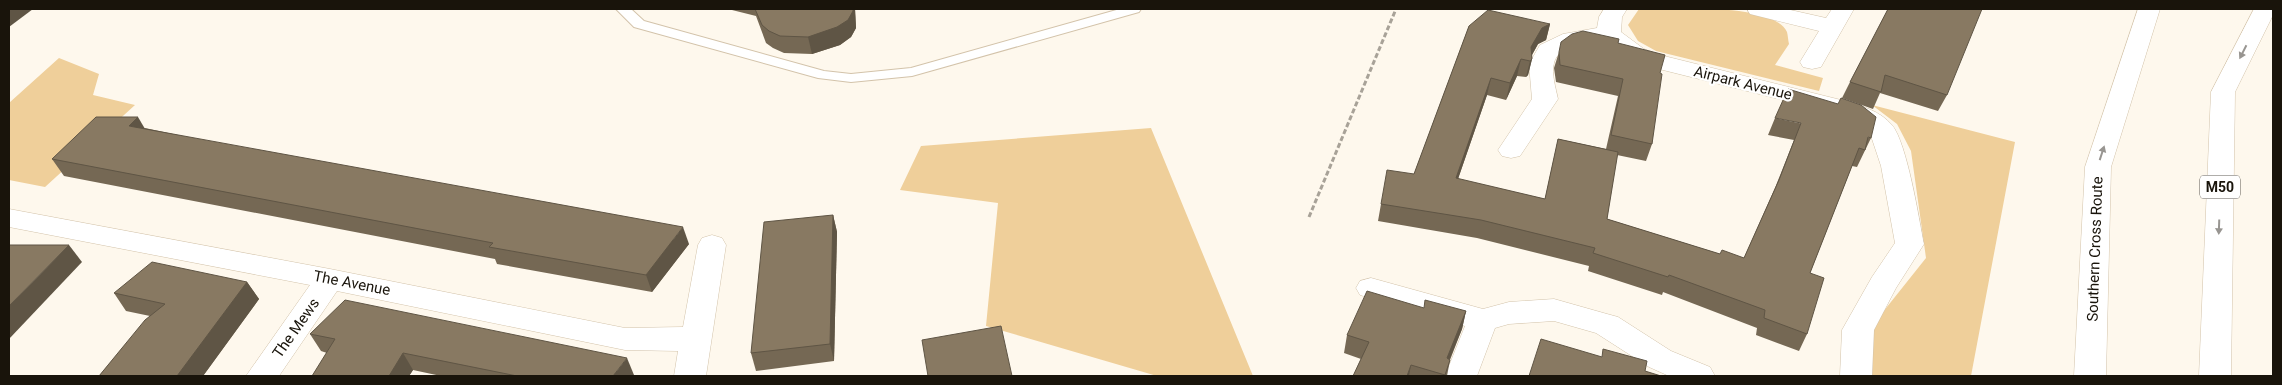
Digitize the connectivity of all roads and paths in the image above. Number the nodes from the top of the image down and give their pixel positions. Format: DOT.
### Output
graph roads {
  1 [pos="623,9"];
  2 [pos="1134,9"];
  3 [pos="1396,9"];
  4 [pos="1616,9"];
  5 [pos="1758,9"];
  6 [pos="2149,9"];
  7 [pos="2265,9"];
  8 [pos="1838,18"];
  9 [pos="1609,35"];
  10 [pos="1812,62"];
  11 [pos="1510,150"];
  12 [pos="1309,217"];
  13 [pos="9,218"];
  14 [pos="712,245"];
  15 [pos="330,279"];
  16 [pos="1371,288"];
  17 [pos="1483,320"];
  18 [pos="696,338"];
  19 [pos="262,376"];
  20 [pos="690,376"];
  21 [pos="1461,376"];
  22 [pos="1699,376"];
  23 [pos="1856,376"];
  24 [pos="2090,376"];
  25 [pos="2215,376"];
  1 -- 2 [label="lane"];
  3 -- 12 [label="path"];
  4 -- 9 [label="main road"];
  5 -- 8 [label="main road"];
  24 -- 6 [label="main road, Southern Cross Route, one-way"];
  7 -- 25 [label="main road, M50, one-way"];
  8 -- 10 [label="main road"];
  9 -- 11 [label="main road"];
  9 -- 23 [label="main road, Airpark Avenue"];
  13 -- 15 [label="main road, The Avenue"];
  14 -- 18 [label="main road"];
  15 -- 18 [label="main road, The Avenue"];
  15 -- 19 [label="main road, The Mews"];
  16 -- 17 [label="main road"];
  17 -- 21 [label="main road"];
  17 -- 22 [label="main road"];
  18 -- 20 [label="main road"];
}
